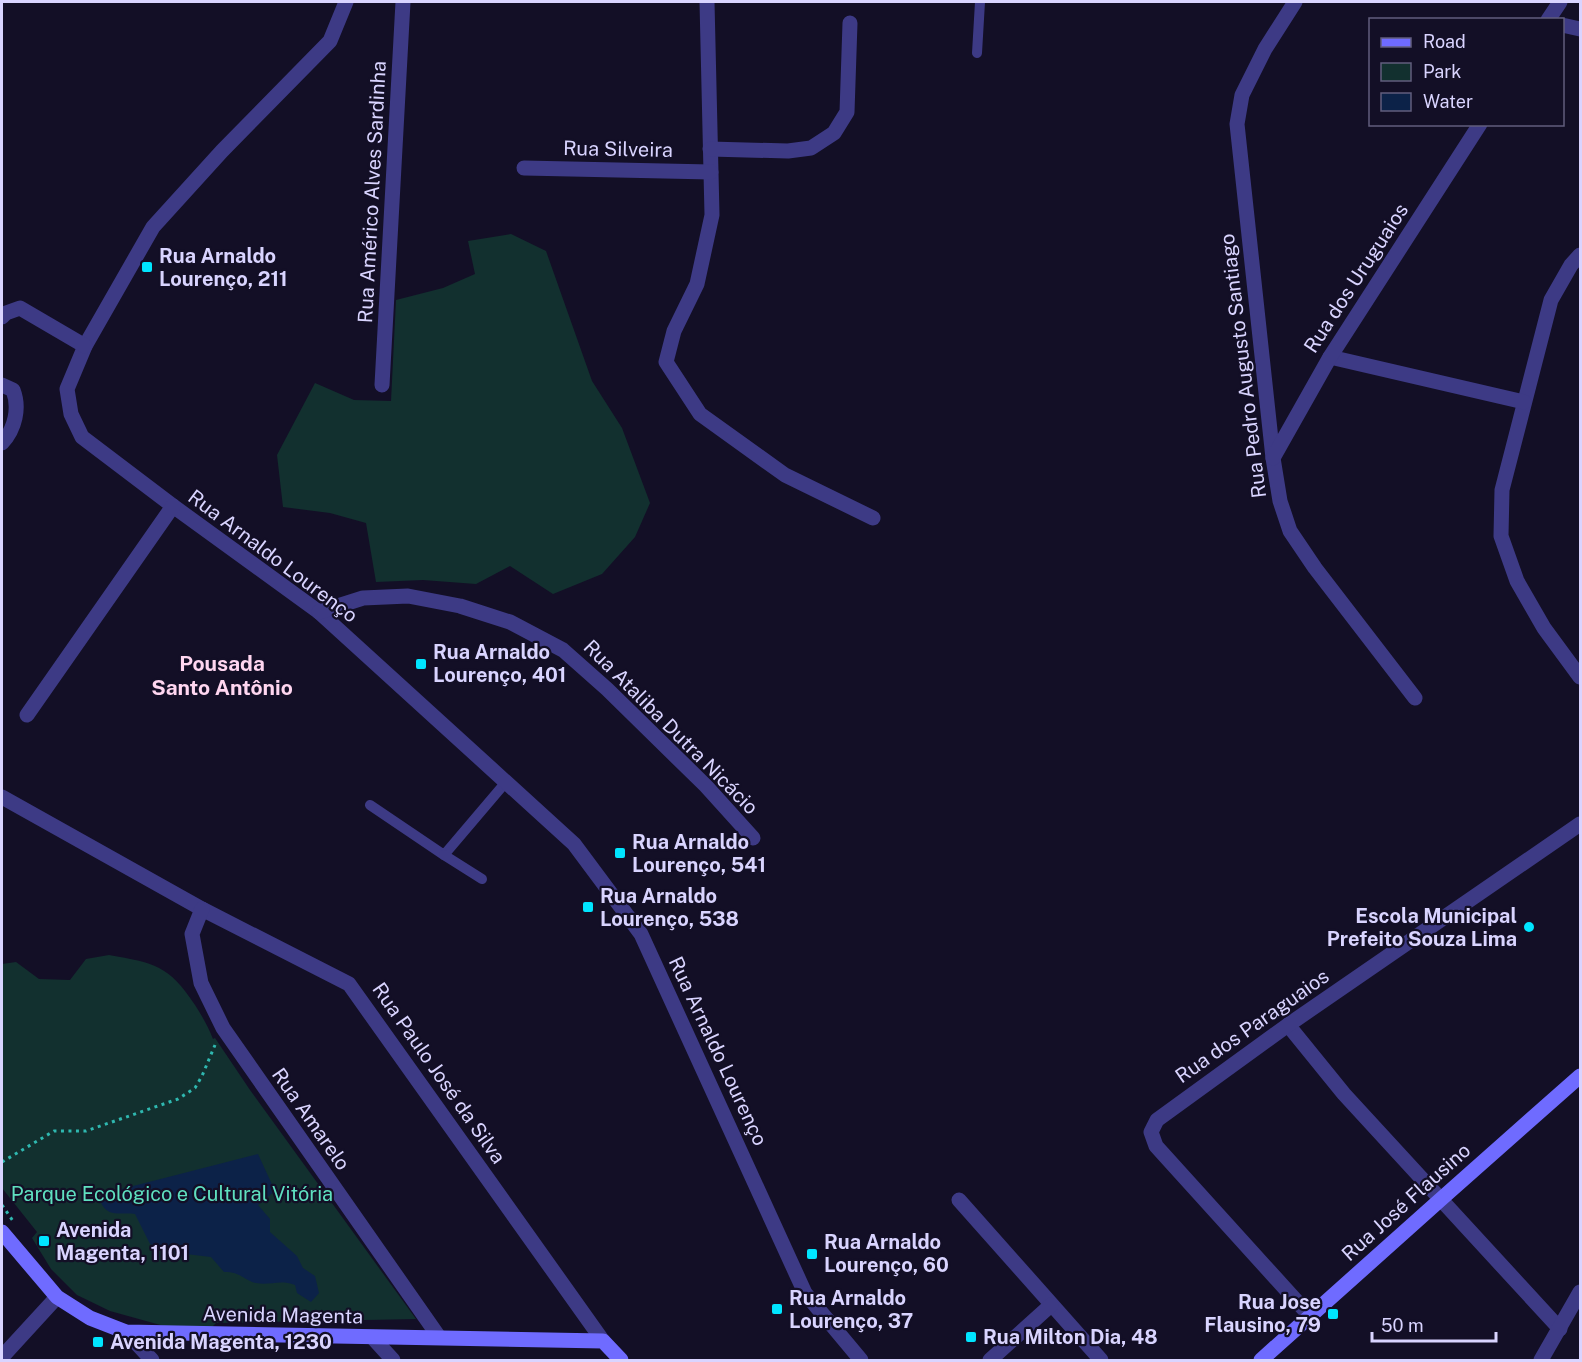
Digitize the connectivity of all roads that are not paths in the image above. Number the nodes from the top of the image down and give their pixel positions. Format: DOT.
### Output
graph roads {
  1 [pos="346,2"];
  2 [pos="404,2"];
  3 [pos="707,2"];
  4 [pos="980,2"];
  5 [pos="1295,2"];
  6 [pos="1560,2"];
  7 [pos="1549,18"];
  8 [pos="850,23"];
  9 [pos="1564,26"];
  10 [pos="1581,29"];
  11 [pos="977,53"];
  12 [pos="1479,126"];
  13 [pos="710,149"];
  14 [pos="524,168"];
  15 [pos="711,172"];
  16 [pos="1581,255"];
  17 [pos="2,317"];
  18 [pos="85,346"];
  19 [pos="1330,357"];
  20 [pos="2,385"];
  21 [pos="382,385"];
  22 [pos="1524,402"];
  23 [pos="2,442"];
  24 [pos="1273,458"];
  25 [pos="172,506"];
  26 [pos="873,518"];
  27 [pos="319,612"];
  28 [pos="1581,677"];
  29 [pos="1415,698"];
  30 [pos="27,715"];
  31 [pos="506,782"];
  32 [pos="2,797"];
  33 [pos="370,805"];
  34 [pos="1581,824"];
  35 [pos="753,838"];
  36 [pos="444,855"];
  37 [pos="482,879"];
  38 [pos="202,909"];
  39 [pos="1288,1025"];
  40 [pos="1581,1076"];
  41 [pos="959,1200"];
  42 [pos="1440,1200"];
  43 [pos="2,1232"];
  44 [pos="1581,1292"];
  45 [pos="57,1297"];
  46 [pos="1051,1305"];
  47 [pos="1310,1316"];
  48 [pos="1560,1329"];
  49 [pos="126,1332"];
  50 [pos="439,1337"];
  51 [pos="373,1338"];
  52 [pos="603,1341"];
  53 [pos="2,1357"];
  54 [pos="152,1360"];
  55 [pos="393,1360"];
  56 [pos="621,1360"];
  57 [pos="861,1360"];
  58 [pos="990,1360"];
  59 [pos="1101,1360"];
  60 [pos="1261,1360"];
  61 [pos="1541,1360"];
  1 -- 18 [label="street, Rua Arnaldo Lourenço"];
  2 -- 21 [label="street, Rua Américo Alves Sardinha"];
  3 -- 13 [label="street"];
  4 -- 11 [label="lane"];
  5 -- 24 [label="street, Rua Pedro Augusto Santiago"];
  6 -- 7 [label="street"];
  8 -- 13 [label="street"];
  9 -- 10 [label="street"];
  12 -- 19 [label="street, Rua dos Uruguaios"];
  13 -- 15 [label="street"];
  14 -- 15 [label="street, Rua Silveira"];
  15 -- 26 [label="street"];
  16 -- 22 [label="street"];
  17 -- 18 [label="street"];
  18 -- 25 [label="street, Rua Arnaldo Lourenço"];
  19 -- 22 [label="street"];
  19 -- 24 [label="street, Rua dos Uruguaios"];
  20 -- 23 [label="street"];
  22 -- 28 [label="street"];
  24 -- 29 [label="street, Rua Pedro Augusto Santiago"];
  25 -- 27 [label="street, Rua Arnaldo Lourenço"];
  25 -- 30 [label="street"];
  27 -- 31 [label="street, Rua Arnaldo Lourenço"];
  27 -- 35 [label="street, Rua Ataliba Dutra Nicácio"];
  31 -- 36 [label="lane"];
  31 -- 57 [label="street, Rua Arnaldo Lourenço"];
  32 -- 38 [label="street, Rua Paulo José da Silva"];
  33 -- 36 [label="lane"];
  34 -- 39 [label="street, Rua dos Paraguaios"];
  36 -- 37 [label="lane"];
  38 -- 50 [label="street, Rua Amarelo"];
  38 -- 52 [label="street, Rua Paulo José da Silva"];
  39 -- 42 [label="street"];
  39 -- 47 [label="street, Rua dos Paraguaios"];
  40 -- 42 [label="street, Rua José Flausino"];
  41 -- 46 [label="street"];
  42 -- 47 [label="street, Rua José Flausino"];
  42 -- 48 [label="street"];
  43 -- 45 [label="street, Avenida Magenta"];
  44 -- 48 [label="street"];
  45 -- 49 [label="street, Avenida Magenta"];
  45 -- 53 [label="street"];
  46 -- 58 [label="street"];
  46 -- 59 [label="street"];
  47 -- 60 [label="street, Rua José Flausino"];
  48 -- 61 [label="street"];
  49 -- 51 [label="street, Avenida Magenta"];
  49 -- 54 [label="street"];
  50 -- 51 [label="street, Avenida Magenta"];
  50 -- 52 [label="street, Avenida Magenta"];
  51 -- 55 [label="street"];
  52 -- 56 [label="street, Rua Paulo José da Silva"];
}
